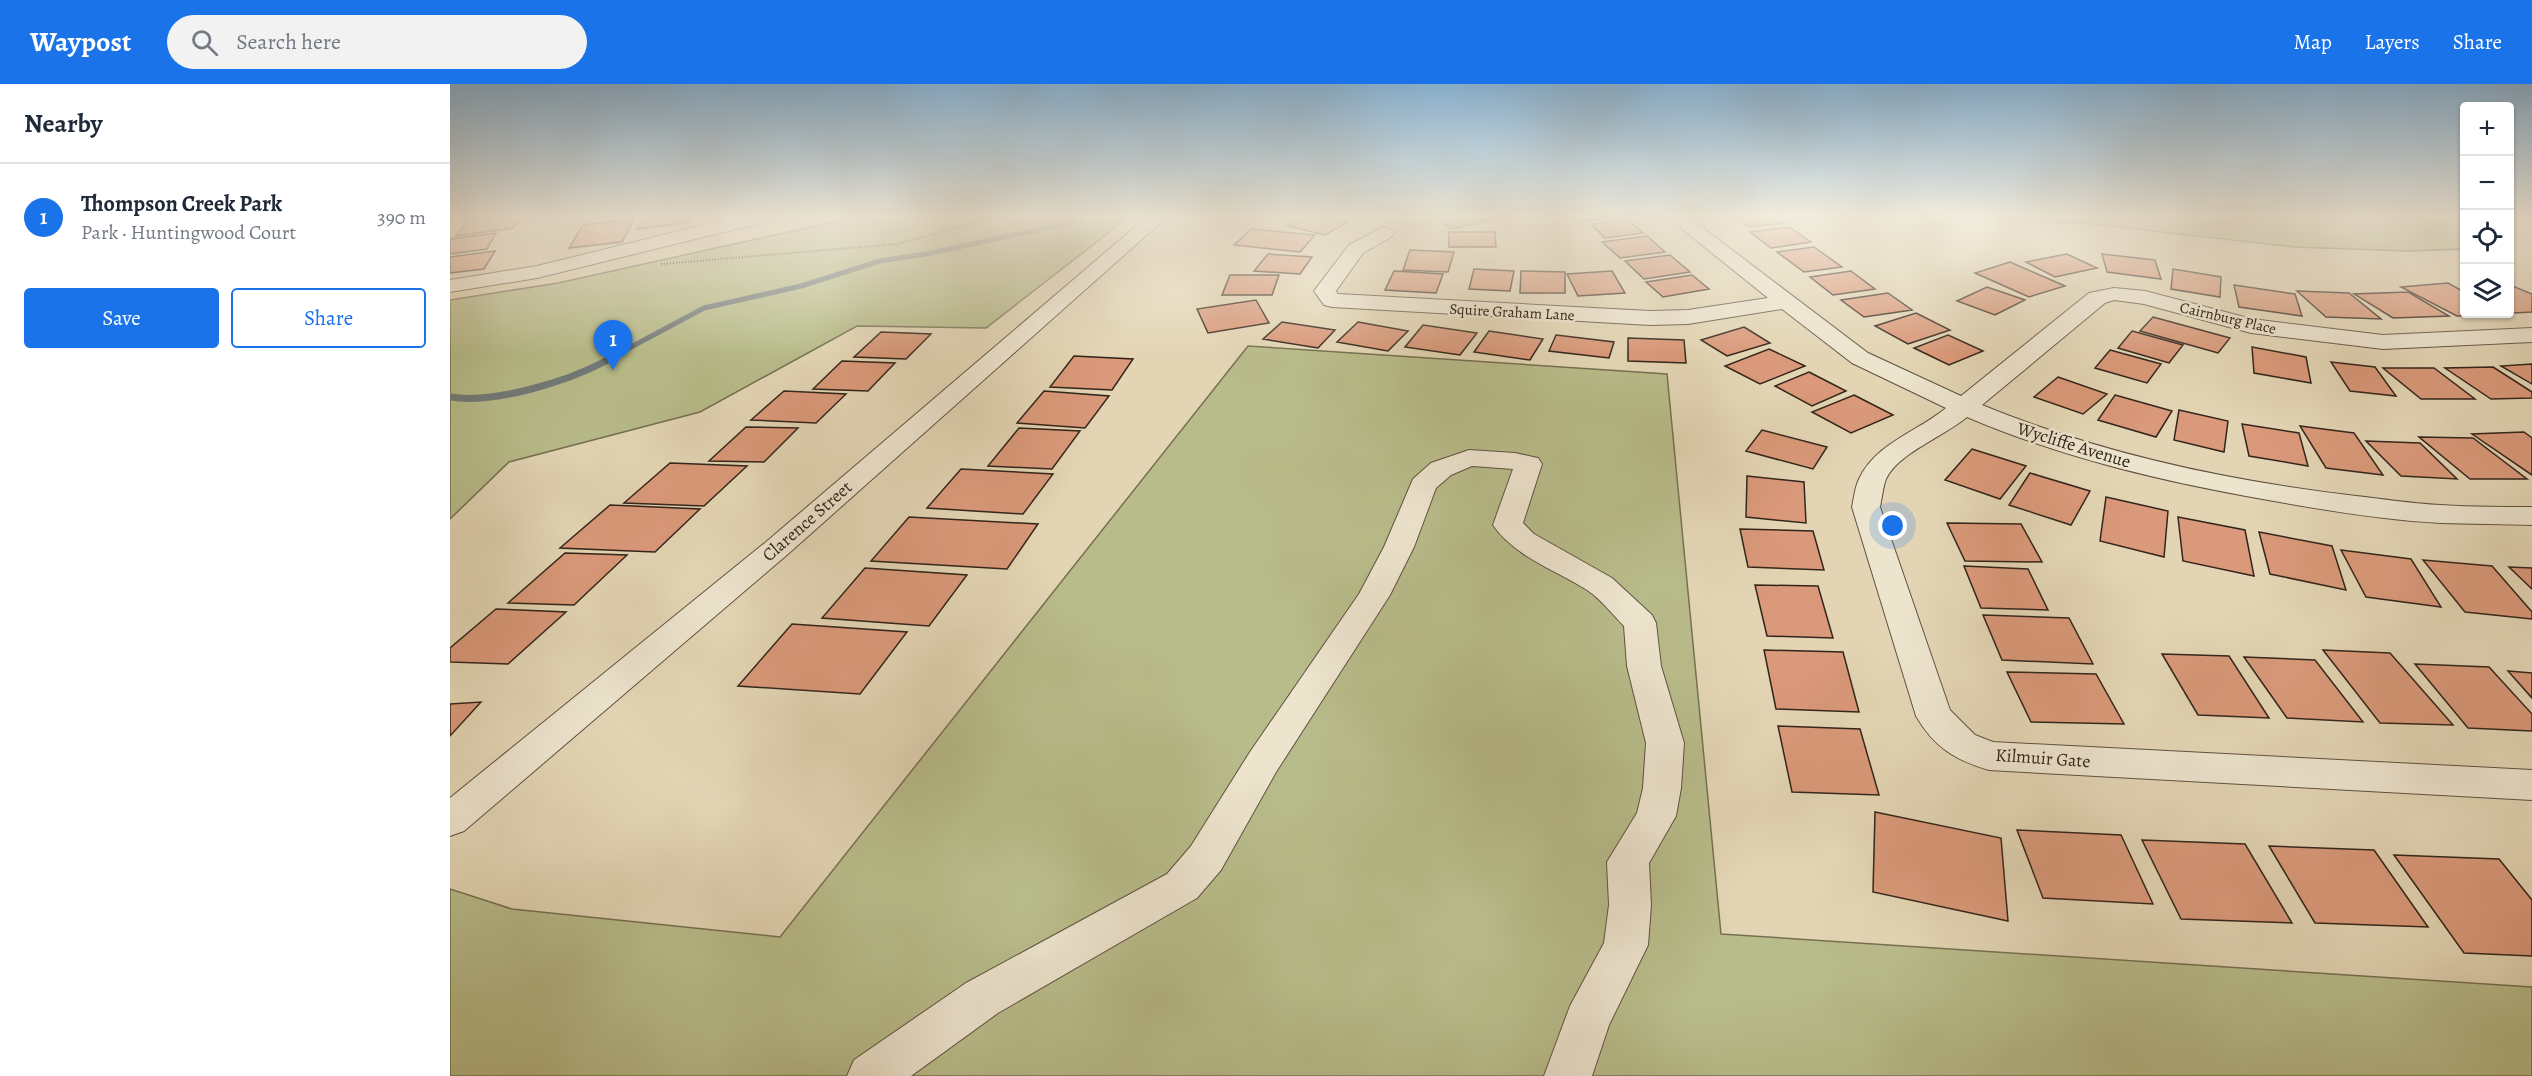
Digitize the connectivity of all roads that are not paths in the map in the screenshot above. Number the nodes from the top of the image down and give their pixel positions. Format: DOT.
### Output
graph roads {
  1 [pos="576,262"];
  2 [pos="1106,262"];
  3 [pos="1346,262"];
  4 [pos="1735,262"];
  5 [pos="450,286"];
  6 [pos="1786,302"];
  7 [pos="2532,335"];
  8 [pos="1963,406"];
  9 [pos="2532,516"];
  10 [pos="2532,785"];
  11 [pos="450,820"];
  12 [pos="871,1076"];
  13 [pos="1568,1076"];
  1 -- 5 [label="street"];
  2 -- 11 [label="street, Clarence Street"];
  3 -- 6 [label="street, Squire Graham Lane"];
  4 -- 6 [label="street, Wycliffe Avenue"];
  6 -- 8 [label="street, Wycliffe Avenue"];
  7 -- 8 [label="street, Cairnburg Place"];
  8 -- 9 [label="street, Wycliffe Avenue"];
  8 -- 10 [label="street, Kilmuir Gate"];
  12 -- 13 [label="street"];
}
